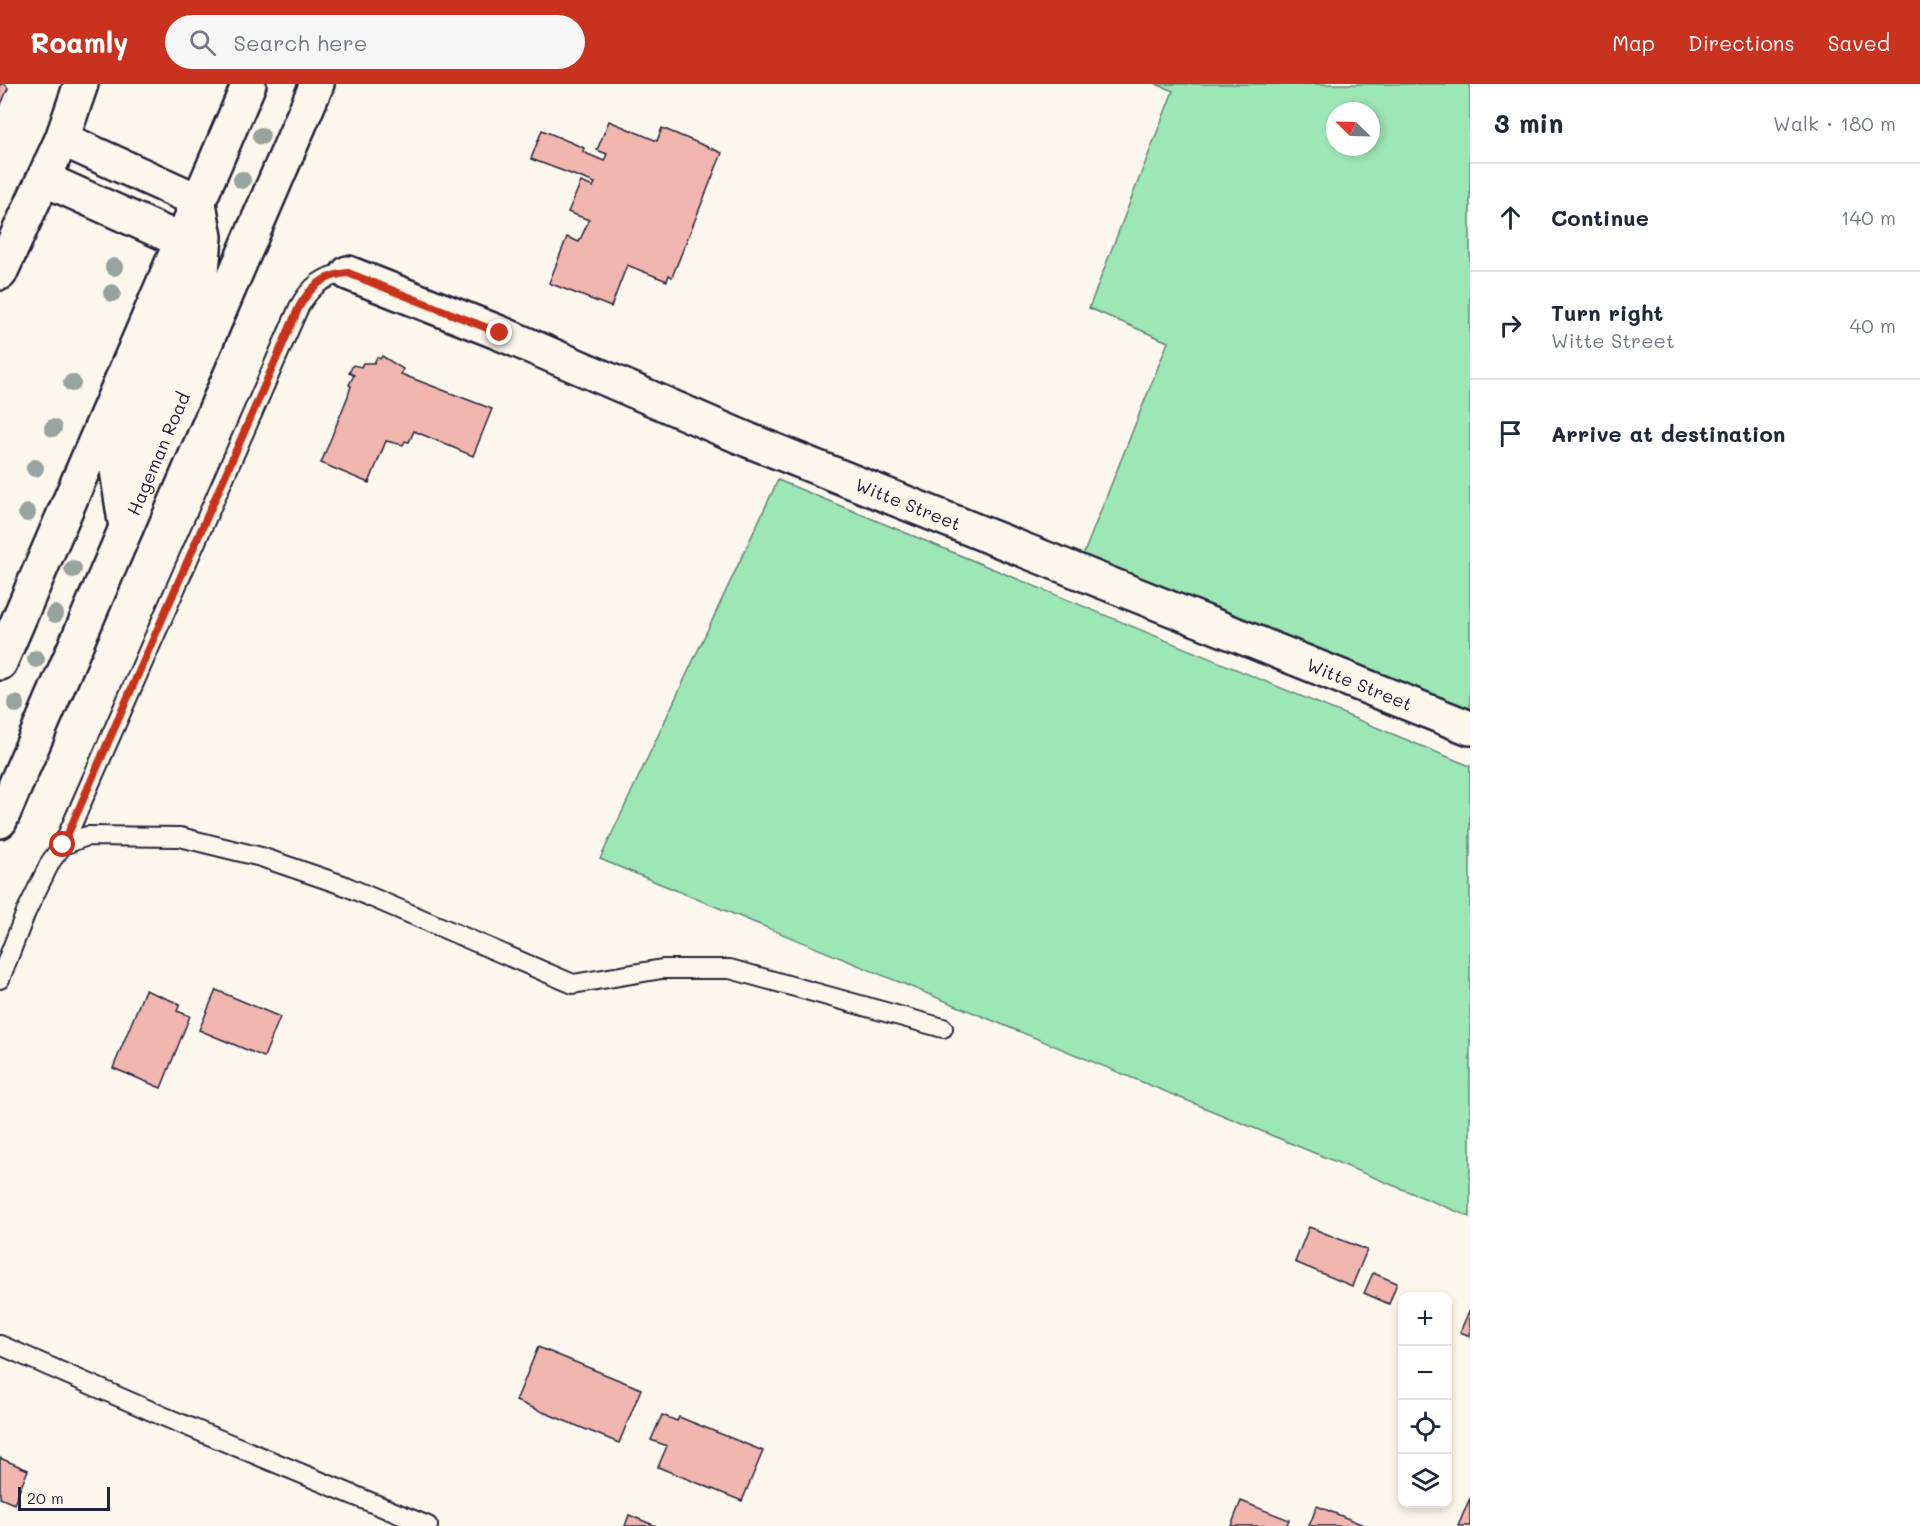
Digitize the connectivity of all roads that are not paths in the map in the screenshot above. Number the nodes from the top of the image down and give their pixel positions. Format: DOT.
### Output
graph roads {
  1 [pos="81,84"];
  2 [pos="249,84"];
  3 [pos="317,84"];
  4 [pos="62,139"];
  5 [pos="114,162"];
  6 [pos="44,179"];
  7 [pos="199,201"];
  8 [pos="95,202"];
  9 [pos="182,241"];
  10 [pos="0,273"];
  11 [pos="348,273"];
  12 [pos="126,528"];
  13 [pos="0,663"];
  14 [pos="1470,728"];
  15 [pos="0,821"];
  16 [pos="63,845"];
  17 [pos="0,979"];
  18 [pos="943,1028"];
  19 [pos="0,1345"];
  20 [pos="428,1526"];
  1 -- 4 [label="main road"];
  2 -- 7 [label="main road"];
  3 -- 12 [label="main road, Hageman Road"];
  4 -- 5 [label="main road"];
  4 -- 6 [label="main road"];
  5 -- 7 [label="main road"];
  5 -- 8 [label="main road"];
  6 -- 8 [label="main road"];
  6 -- 10 [label="main road"];
  7 -- 9 [label="main road"];
  7 -- 12 [label="main road"];
  8 -- 9 [label="main road"];
  9 -- 13 [label="main road"];
  11 -- 14 [label="main road, Witte Street"];
  11 -- 16 [label="lane"];
  12 -- 15 [label="main road, Hageman Road"];
  16 -- 17 [label="lane"];
  16 -- 18 [label="lane"];
  19 -- 20 [label="lane"];
}
